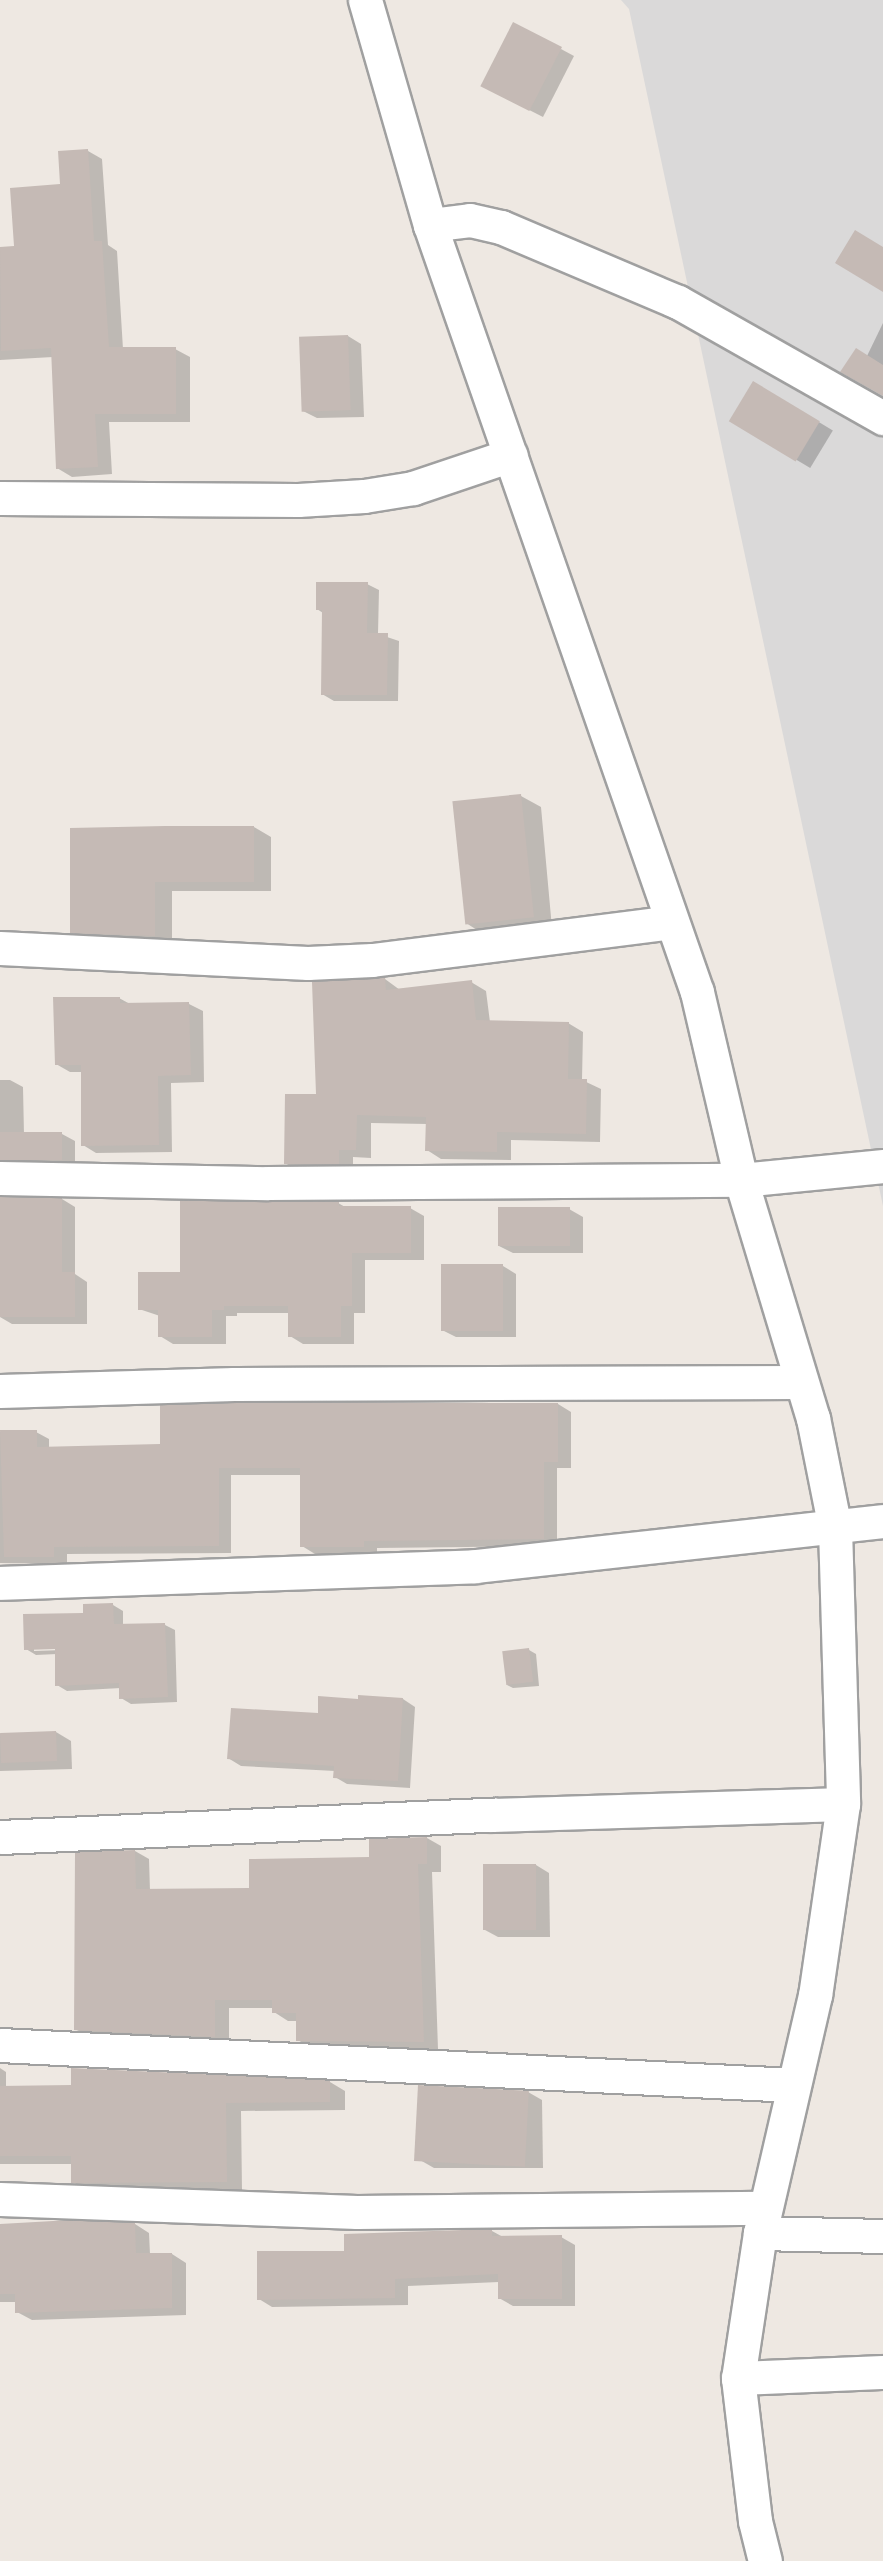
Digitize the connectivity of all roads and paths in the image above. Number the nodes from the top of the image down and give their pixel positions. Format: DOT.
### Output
graph roads {
  1 [pos="365,0"];
  2 [pos="430,225"];
  3 [pos="883,418"];
  4 [pos="512,455"];
  5 [pos="0,498"];
  6 [pos="672,922"];
  7 [pos="0,948"];
  8 [pos="883,1166"];
  9 [pos="0,1178"];
  10 [pos="741,1180"];
  11 [pos="801,1382"];
  12 [pos="0,1391"];
  13 [pos="883,1521"];
  14 [pos="835,1528"];
  15 [pos="0,1583"];
  16 [pos="843,1804"];
  17 [pos="0,1838"];
  18 [pos="0,2045"];
  19 [pos="792,2085"];
  20 [pos="0,2199"];
  21 [pos="763,2221"];
  22 [pos="883,2236"];
  23 [pos="883,2373"];
  24 [pos="738,2378"];
  25 [pos="765,2561"];
  1 -- 2 [label="street"];
  2 -- 3 [label="street"];
  2 -- 4 [label="street"];
  4 -- 5 [label="street"];
  4 -- 6 [label="street"];
  6 -- 7 [label="street"];
  6 -- 10 [label="street"];
  8 -- 10 [label="street"];
  9 -- 10 [label="street"];
  10 -- 11 [label="street"];
  11 -- 12 [label="street"];
  11 -- 14 [label="street"];
  13 -- 14 [label="street"];
  14 -- 15 [label="street"];
  14 -- 16 [label="street"];
  16 -- 17 [label="street"];
  16 -- 19 [label="street"];
  18 -- 19 [label="street"];
  19 -- 21 [label="street"];
  20 -- 21 [label="street"];
  21 -- 22 [label="street"];
  21 -- 24 [label="street"];
  23 -- 24 [label="street"];
  24 -- 25 [label="street"];
}
